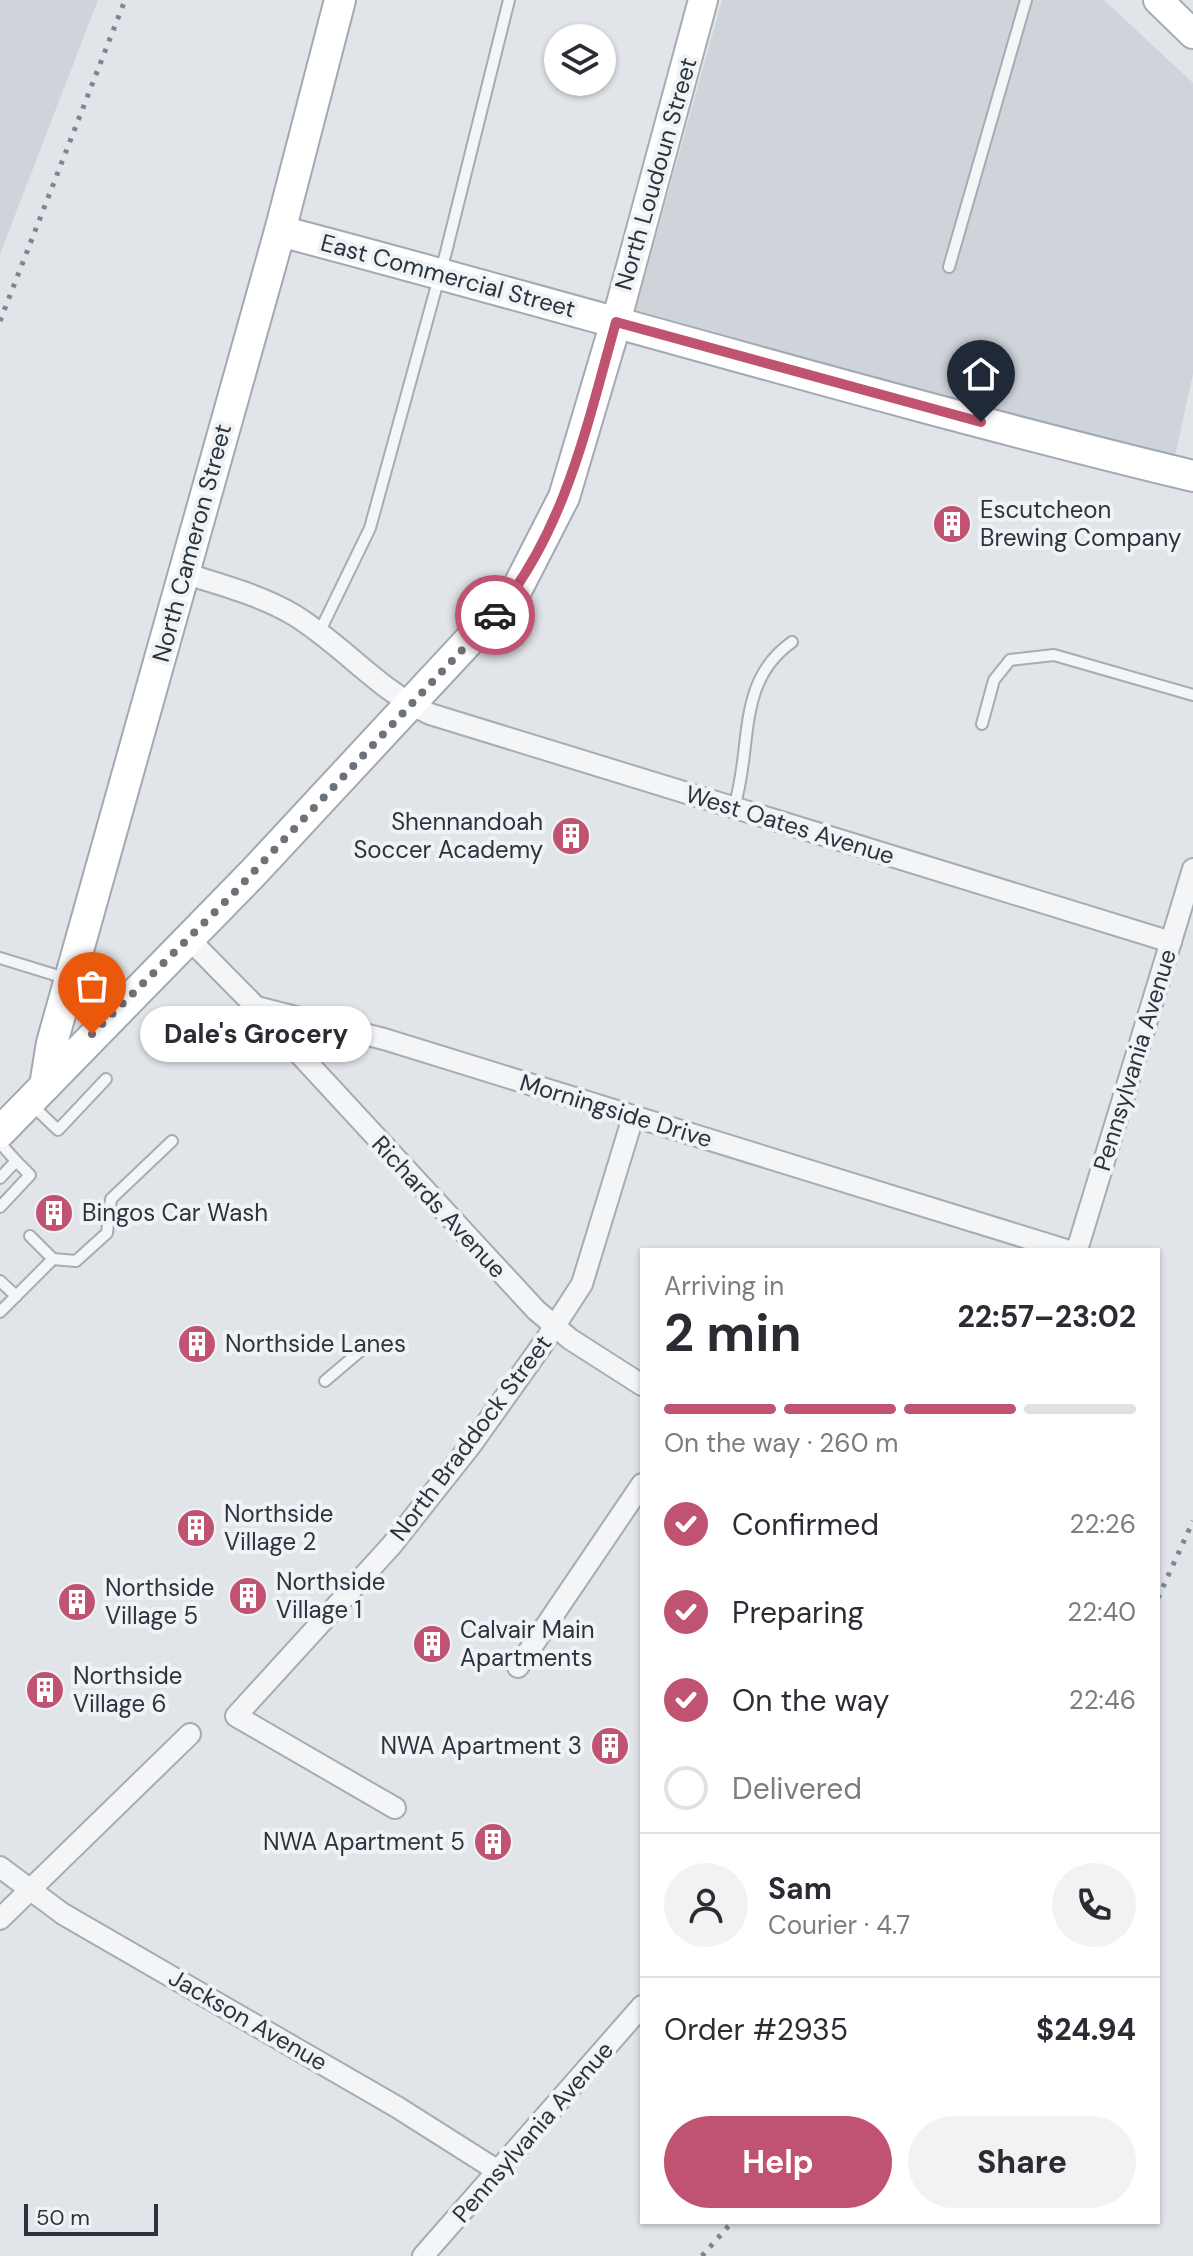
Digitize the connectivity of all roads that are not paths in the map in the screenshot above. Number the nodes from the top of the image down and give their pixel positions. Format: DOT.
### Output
graph roads {
  1 [pos="340,0"];
  2 [pos="509,0"];
  3 [pos="703,0"];
  4 [pos="1026,0"];
  5 [pos="1158,0"];
  6 [pos="1193,34"];
  7 [pos="280,231"];
  8 [pos="949,267"];
  9 [pos="440,272"];
  10 [pos="616,322"];
  11 [pos="1193,476"];
  12 [pos="184,573"];
  13 [pos="319,633"];
  14 [pos="792,642"];
  15 [pos="1193,695"];
  16 [pos="410,705"];
  17 [pos="982,724"];
  18 [pos="734,807"];
  19 [pos="1193,869"];
  20 [pos="189,939"];
  21 [pos="1171,942"];
  22 [pos="0,958"];
  23 [pos="71,979"];
  24 [pos="256,1007"];
  25 [pos="65,1044"];
  26 [pos="106,1079"];
  27 [pos="37,1094"];
  28 [pos="633,1117"];
  29 [pos="0,1132"];
  30 [pos="172,1141"];
  31 [pos="0,1143"];
  32 [pos="16,1161"];
  33 [pos="0,1178"];
  34 [pos="0,1207"];
  35 [pos="10,1216"];
  36 [pos="30,1236"];
  37 [pos="1059,1248"];
  38 [pos="1078,1248"];
  39 [pos="53,1259"];
  40 [pos="0,1281"];
  41 [pos="16,1296"];
  42 [pos="0,1312"];
  43 [pos="553,1327"];
  44 [pos="365,1347"];
  45 [pos="325,1381"];
  46 [pos="640,1384"];
  47 [pos="640,1487"];
  48 [pos="518,1667"];
  49 [pos="190,1734"];
  50 [pos="395,1808"];
  51 [pos="0,1867"];
  52 [pos="28,1891"];
  53 [pos="0,1919"];
  54 [pos="640,2008"];
  55 [pos="498,2171"];
  56 [pos="423,2256"];
  1 -- 7 [label="main road, North Cameron Street"];
  2 -- 9 [label="lane"];
  3 -- 10 [label="street, North Loudoun Street"];
  4 -- 8 [label="lane"];
  5 -- 6 [label="street"];
  7 -- 9 [label="main road, East Commercial Street"];
  7 -- 12 [label="main road, North Cameron Street"];
  9 -- 10 [label="main road, East Commercial Street"];
  9 -- 13 [label="lane"];
  10 -- 11 [label="main road, East Commercial Street"];
  10 -- 16 [label="main road, North Loudoun Street"];
  12 -- 13 [label="street, West Oates Avenue"];
  12 -- 23 [label="main road, North Cameron Street"];
  13 -- 16 [label="street, West Oates Avenue"];
  14 -- 18 [label="lane"];
  15 -- 17 [label="lane"];
  16 -- 18 [label="street, West Oates Avenue"];
  16 -- 20 [label="main road, North Loudoun Street"];
  18 -- 21 [label="street, West Oates Avenue"];
  19 -- 21 [label="street, Pennsylvania Avenue"];
  20 -- 24 [label="street"];
  20 -- 25 [label="main road, North Loudoun Street"];
  21 -- 38 [label="street, Pennsylvania Avenue"];
  22 -- 23 [label="lane"];
  23 -- 25 [label="main road, North Cameron Street"];
  24 -- 28 [label="street, Morningside Drive"];
  24 -- 43 [label="street, Richards Avenue"];
  25 -- 27 [label="main road, North Loudoun Street"];
  26 -- 27 [label="lane"];
  27 -- 29 [label="main road, North Loudoun Street"];
  28 -- 37 [label="street, Morningside Drive"];
  28 -- 43 [label="street, North Braddock Street"];
  30 -- 39 [label="lane"];
  31 -- 32 [label="lane"];
  32 -- 33 [label="lane"];
  32 -- 34 [label="lane"];
  34 -- 35 [label="lane"];
  36 -- 39 [label="lane"];
  39 -- 41 [label="lane"];
  40 -- 41 [label="lane"];
  41 -- 42 [label="lane"];
  43 -- 46 [label="street, Richards Avenue"];
  43 -- 50 [label="street, North Braddock Street"];
  44 -- 45 [label="lane"];
  47 -- 48 [label="street"];
  49 -- 52 [label="street"];
  51 -- 52 [label="street, Jackson Avenue"];
  52 -- 53 [label="street"];
  52 -- 55 [label="street, Jackson Avenue"];
  54 -- 55 [label="street, Pennsylvania Avenue"];
  55 -- 56 [label="street, Pennsylvania Avenue"];
}
